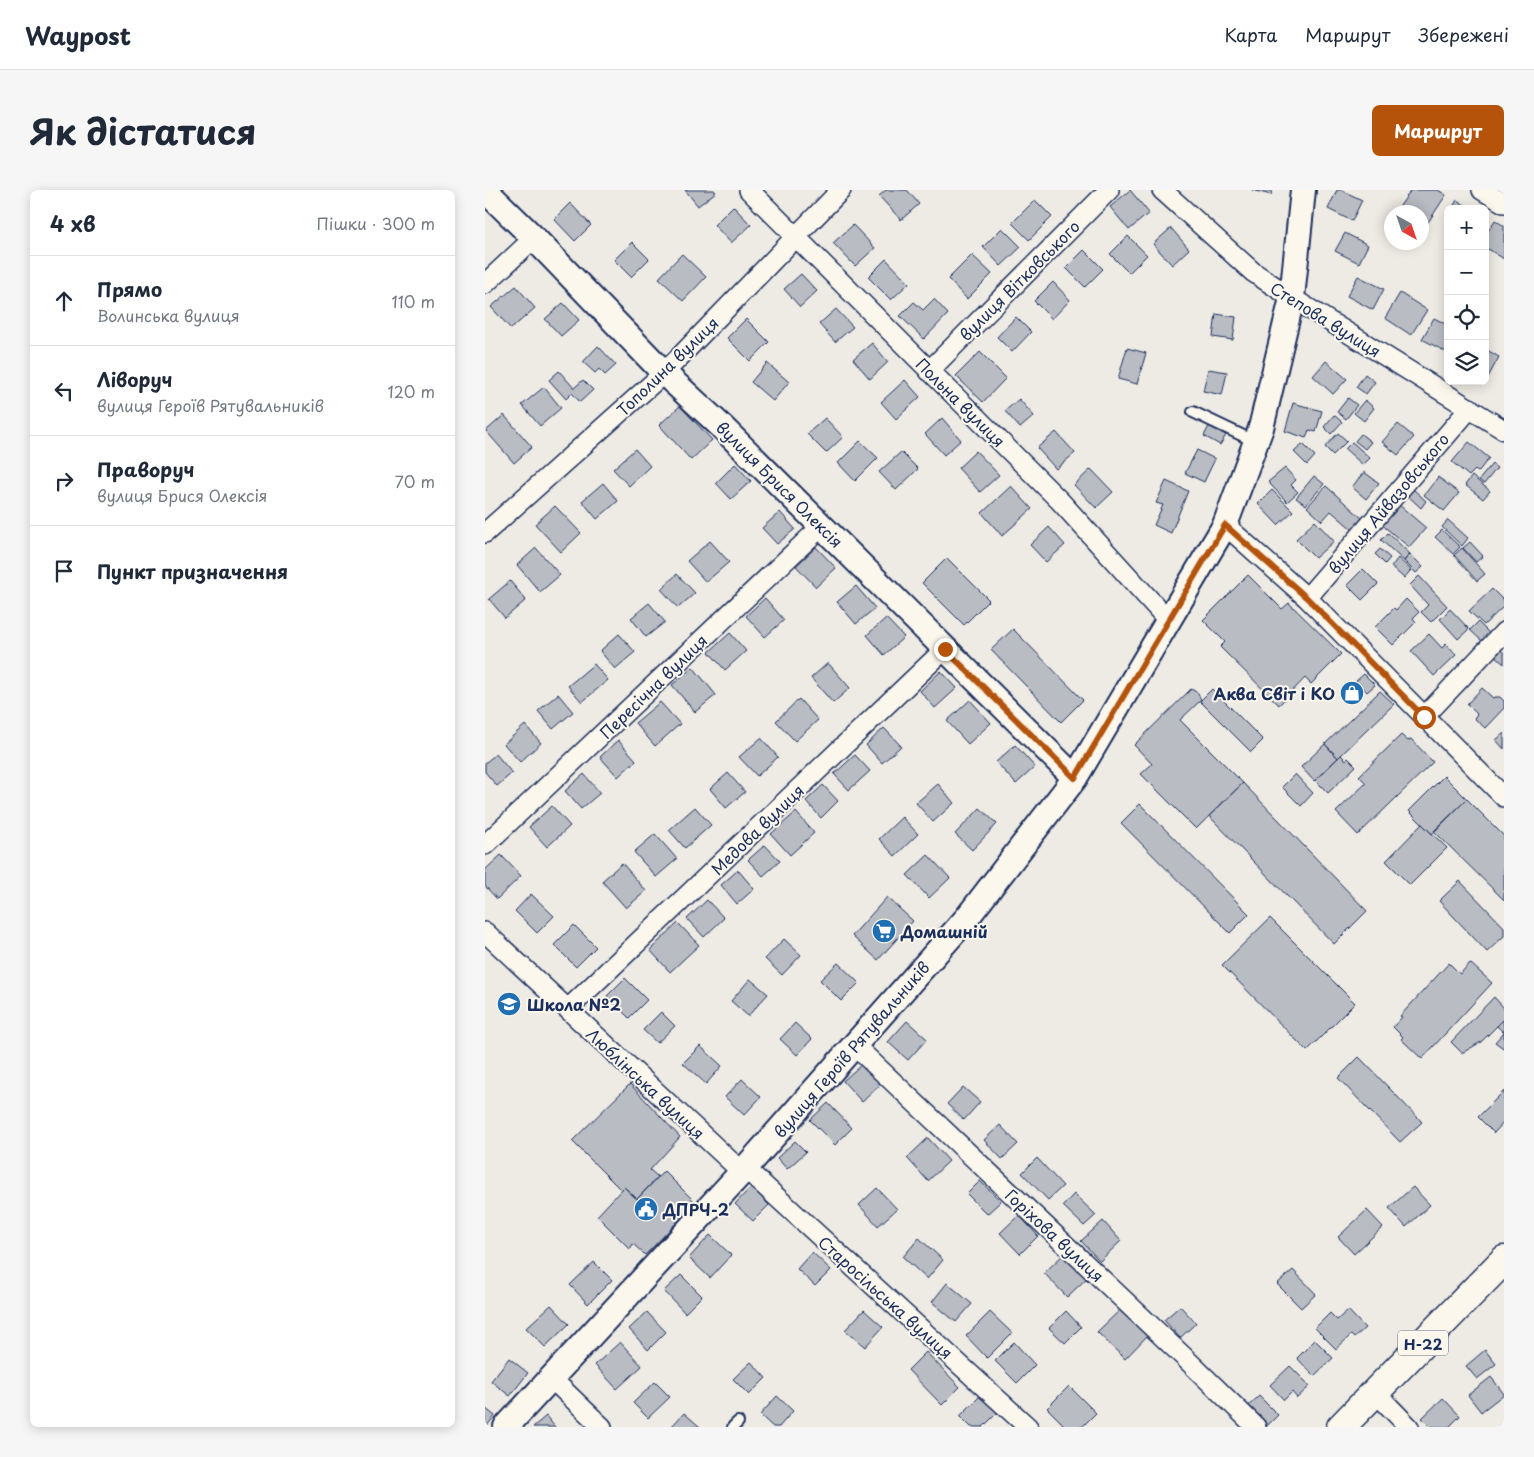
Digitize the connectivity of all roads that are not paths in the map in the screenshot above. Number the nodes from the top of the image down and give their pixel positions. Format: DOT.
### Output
graph roads {
  1 [pos="485,190"];
  2 [pos="749,190"];
  3 [pos="841,190"];
  4 [pos="1109,190"];
  5 [pos="1161,190"];
  6 [pos="1303,190"];
  7 [pos="1482,190"];
  8 [pos="1504,203"];
  9 [pos="534,238"];
  10 [pos="796,238"];
  11 [pos="485,284"];
  12 [pos="1292,298"];
  13 [pos="929,371"];
  14 [pos="664,373"];
  15 [pos="1469,408"];
  16 [pos="1193,412"];
  17 [pos="1504,430"];
  18 [pos="1256,442"];
  19 [pos="1225,525"];
  20 [pos="822,526"];
  21 [pos="485,533"];
  22 [pos="1307,598"];
  23 [pos="1168,620"];
  24 [pos="1504,632"];
  25 [pos="945,649"];
  26 [pos="1424,717"];
  27 [pos="1075,778"];
  28 [pos="1504,797"];
  29 [pos="485,846"];
  30 [pos="485,932"];
  31 [pos="568,1009"];
  32 [pos="854,1045"];
  33 [pos="743,1170"];
  34 [pos="1504,1260"];
  35 [pos="551,1378"];
  36 [pos="1375,1392"];
  37 [pos="506,1427"];
  38 [pos="602,1427"];
  39 [pos="1028,1427"];
  40 [pos="1256,1427"];
  41 [pos="1341,1427"];
  42 [pos="1409,1427"];
  1 -- 9 [label="street, вулиця Брися Олексія"];
  2 -- 10 [label="street, Польна вулиця"];
  3 -- 10 [label="street, Тополина вулиця"];
  4 -- 13 [label="street, вулиця Вітковського"];
  5 -- 12 [label="street, Степова вулиця"];
  6 -- 12 [label="street, вулиця Героїв Рятувальників"];
  7 -- 8 [label="street"];
  9 -- 11 [label="street"];
  9 -- 14 [label="street, вулиця Брися Олексія"];
  10 -- 13 [label="street, Польна вулиця"];
  10 -- 14 [label="street, Тополина вулиця"];
  12 -- 15 [label="street, Степова вулиця"];
  12 -- 18 [label="street, вулиця Героїв Рятувальників"];
  13 -- 23 [label="street, Польна вулиця"];
  14 -- 20 [label="street, вулиця Брися Олексія"];
  14 -- 21 [label="street, Тополина вулиця"];
  15 -- 17 [label="street, Степова вулиця"];
  15 -- 22 [label="street, вулиця Айвазовського"];
  16 -- 18 [label="lane"];
  18 -- 19 [label="street, вулиця Героїв Рятувальників"];
  19 -- 22 [label="street"];
  19 -- 23 [label="street, вулиця Героїв Рятувальників"];
  20 -- 25 [label="street, вулиця Брися Олексія"];
  20 -- 29 [label="street, Пересічна вулиця"];
  22 -- 26 [label="street"];
  23 -- 27 [label="street, вулиця Героїв Рятувальників"];
  24 -- 26 [label="street"];
  25 -- 27 [label="street, вулиця Брися Олексія"];
  25 -- 31 [label="street, Медова вулиця"];
  26 -- 28 [label="street"];
  27 -- 32 [label="street, вулиця Героїв Рятувальників"];
  30 -- 31 [label="street, Люблінська вулиця"];
  31 -- 33 [label="street, Люблінська вулиця"];
  32 -- 33 [label="street, вулиця Героїв Рятувальників"];
  32 -- 40 [label="street, Горіхова вулиця"];
  33 -- 35 [label="street, вулиця Героїв Рятувальників"];
  33 -- 39 [label="street, Старосільська вулиця"];
  34 -- 36 [label="main road, Н-22"];
  35 -- 37 [label="street, вулиця Героїв Рятувальників"];
  35 -- 38 [label="street"];
  36 -- 41 [label="main road, Н-22"];
  36 -- 42 [label="street"];
}
